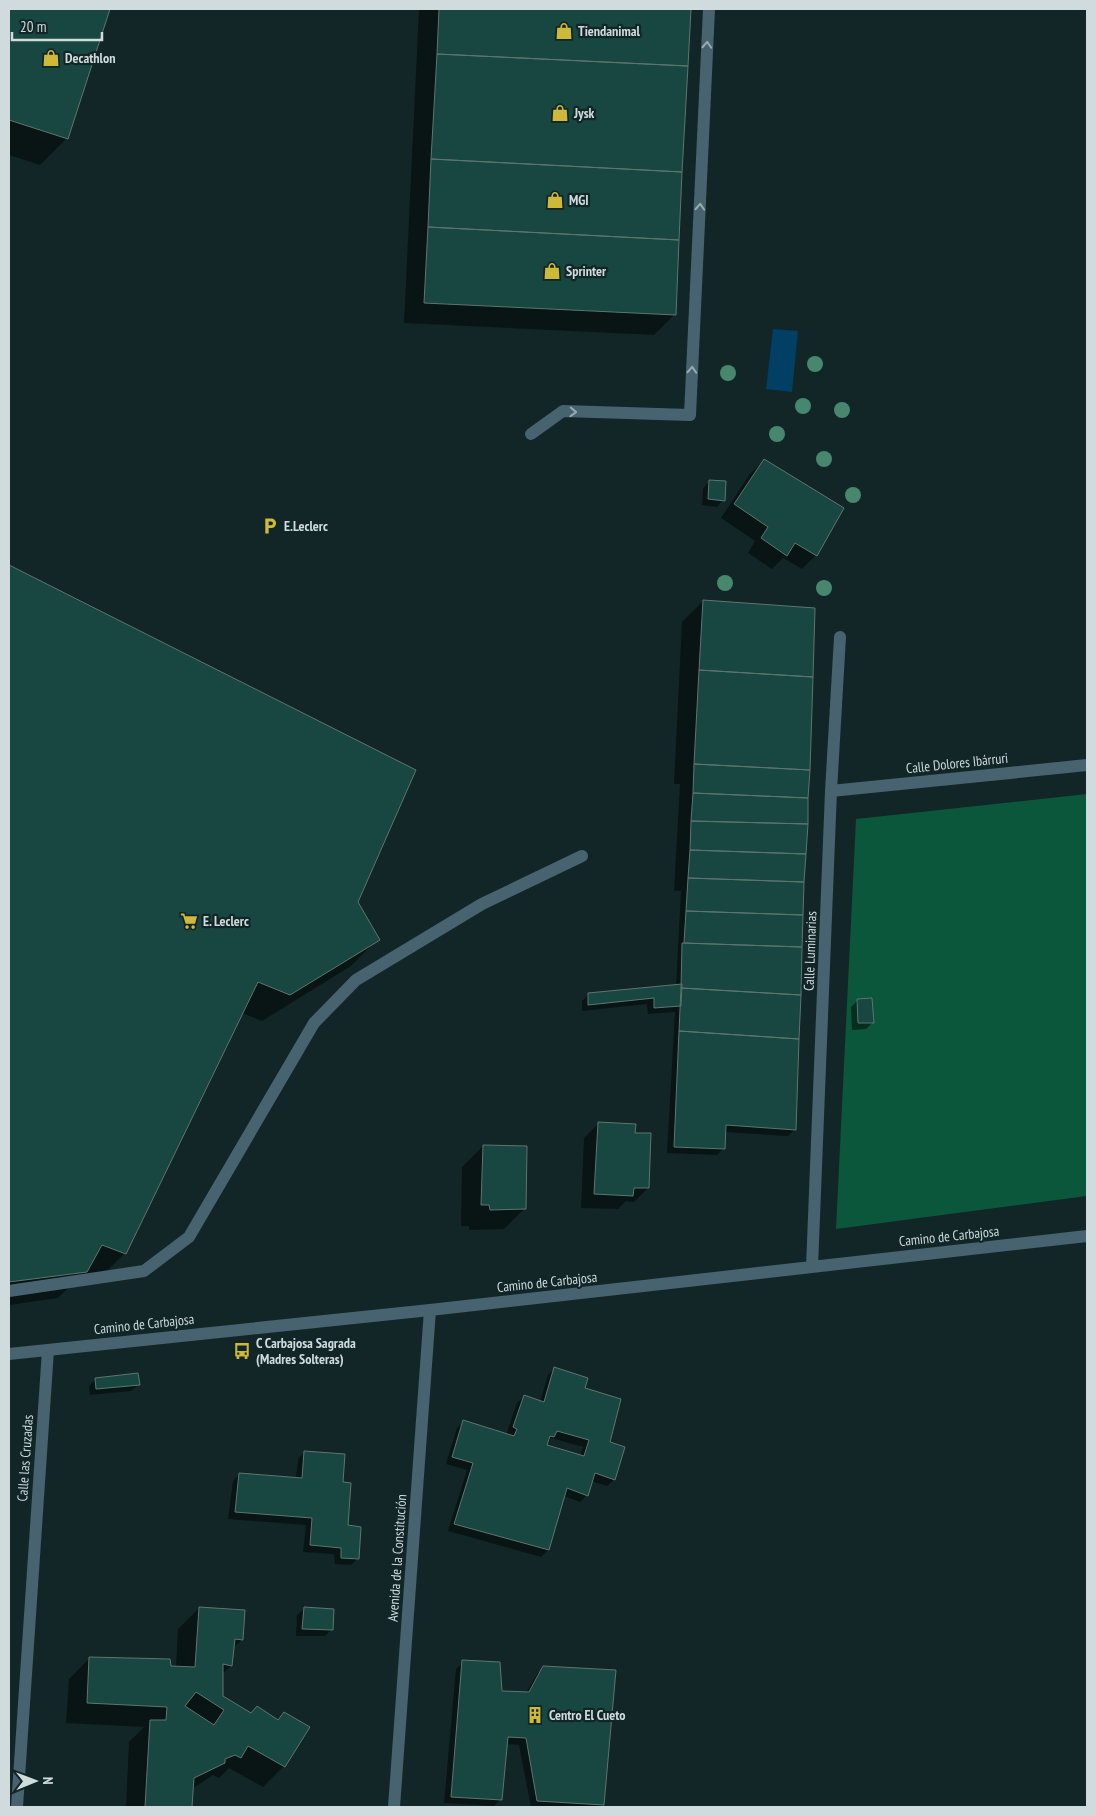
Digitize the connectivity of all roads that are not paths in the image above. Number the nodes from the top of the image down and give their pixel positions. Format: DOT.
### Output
graph roads {
  1 [pos="709,9"];
  2 [pos="531,434"];
  3 [pos="840,637"];
  4 [pos="1087,765"];
  5 [pos="831,791"];
  6 [pos="582,856"];
  7 [pos="1087,1236"];
  8 [pos="812,1267"];
  9 [pos="9,1291"];
  10 [pos="430,1310"];
  11 [pos="48,1350"];
  12 [pos="9,1354"];
  13 [pos="16,1807"];
  14 [pos="394,1807"];
  2 -- 1 [label="street, one-way"];
  3 -- 5 [label="street, Calle Luminarias"];
  4 -- 5 [label="street, Calle Dolores Ibárruri"];
  5 -- 8 [label="street, Calle Luminarias"];
  6 -- 9 [label="street"];
  7 -- 8 [label="street, Camino de Carbajosa"];
  8 -- 10 [label="street, Camino de Carbajosa"];
  10 -- 11 [label="street, Camino de Carbajosa"];
  10 -- 14 [label="street, Avenida de la Constitución"];
  11 -- 12 [label="street, Camino de Carbajosa"];
  11 -- 13 [label="street, Calle las Cruzadas"];
}
